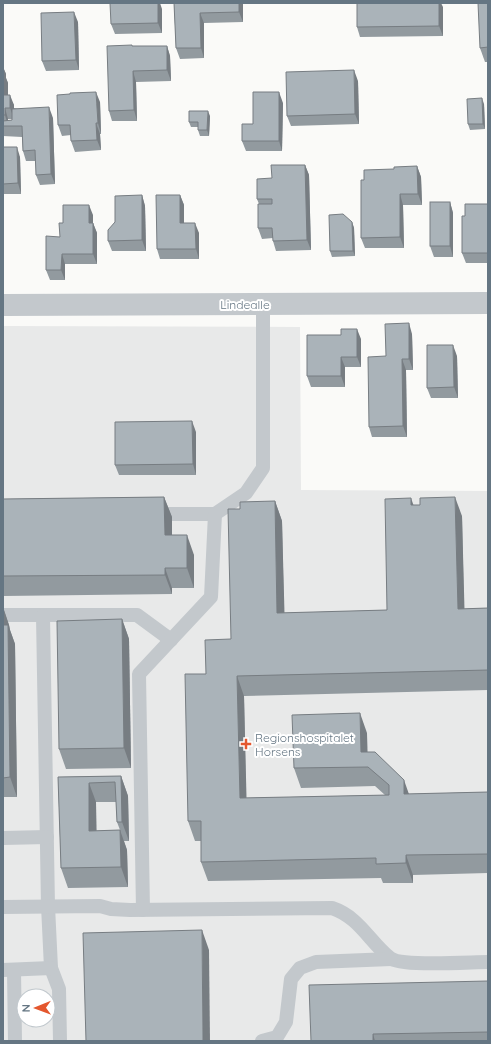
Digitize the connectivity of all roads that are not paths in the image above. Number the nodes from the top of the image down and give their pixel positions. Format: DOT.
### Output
graph roads {
  1 [pos="488,303"];
  2 [pos="263,304"];
  3 [pos="3,305"];
  4 [pos="138,514"];
  5 [pos="215,514"];
  6 [pos="3,615"];
  7 [pos="43,616"];
  8 [pos="171,640"];
  9 [pos="47,837"];
  10 [pos="3,838"];
  11 [pos="48,906"];
  12 [pos="3,907"];
  13 [pos="143,910"];
  14 [pos="391,959"];
  15 [pos="488,962"];
  16 [pos="51,968"];
  17 [pos="8,970"];
  18 [pos="15,1041"];
  19 [pos="60,1041"];
  20 [pos="262,1041"];
  1 -- 2 [label="street, Lindealle"];
  2 -- 3 [label="street, Lindealle"];
  2 -- 5 [label="lane"];
  4 -- 5 [label="lane"];
  5 -- 8 [label="lane"];
  6 -- 7 [label="lane"];
  7 -- 8 [label="lane"];
  7 -- 9 [label="lane"];
  8 -- 13 [label="lane"];
  9 -- 10 [label="lane"];
  9 -- 11 [label="lane"];
  11 -- 12 [label="lane"];
  11 -- 13 [label="lane"];
  11 -- 16 [label="lane"];
  13 -- 14 [label="lane"];
  14 -- 15 [label="lane"];
  14 -- 20 [label="lane"];
  16 -- 17 [label="lane"];
  16 -- 19 [label="lane"];
  17 -- 18 [label="lane"];
}
